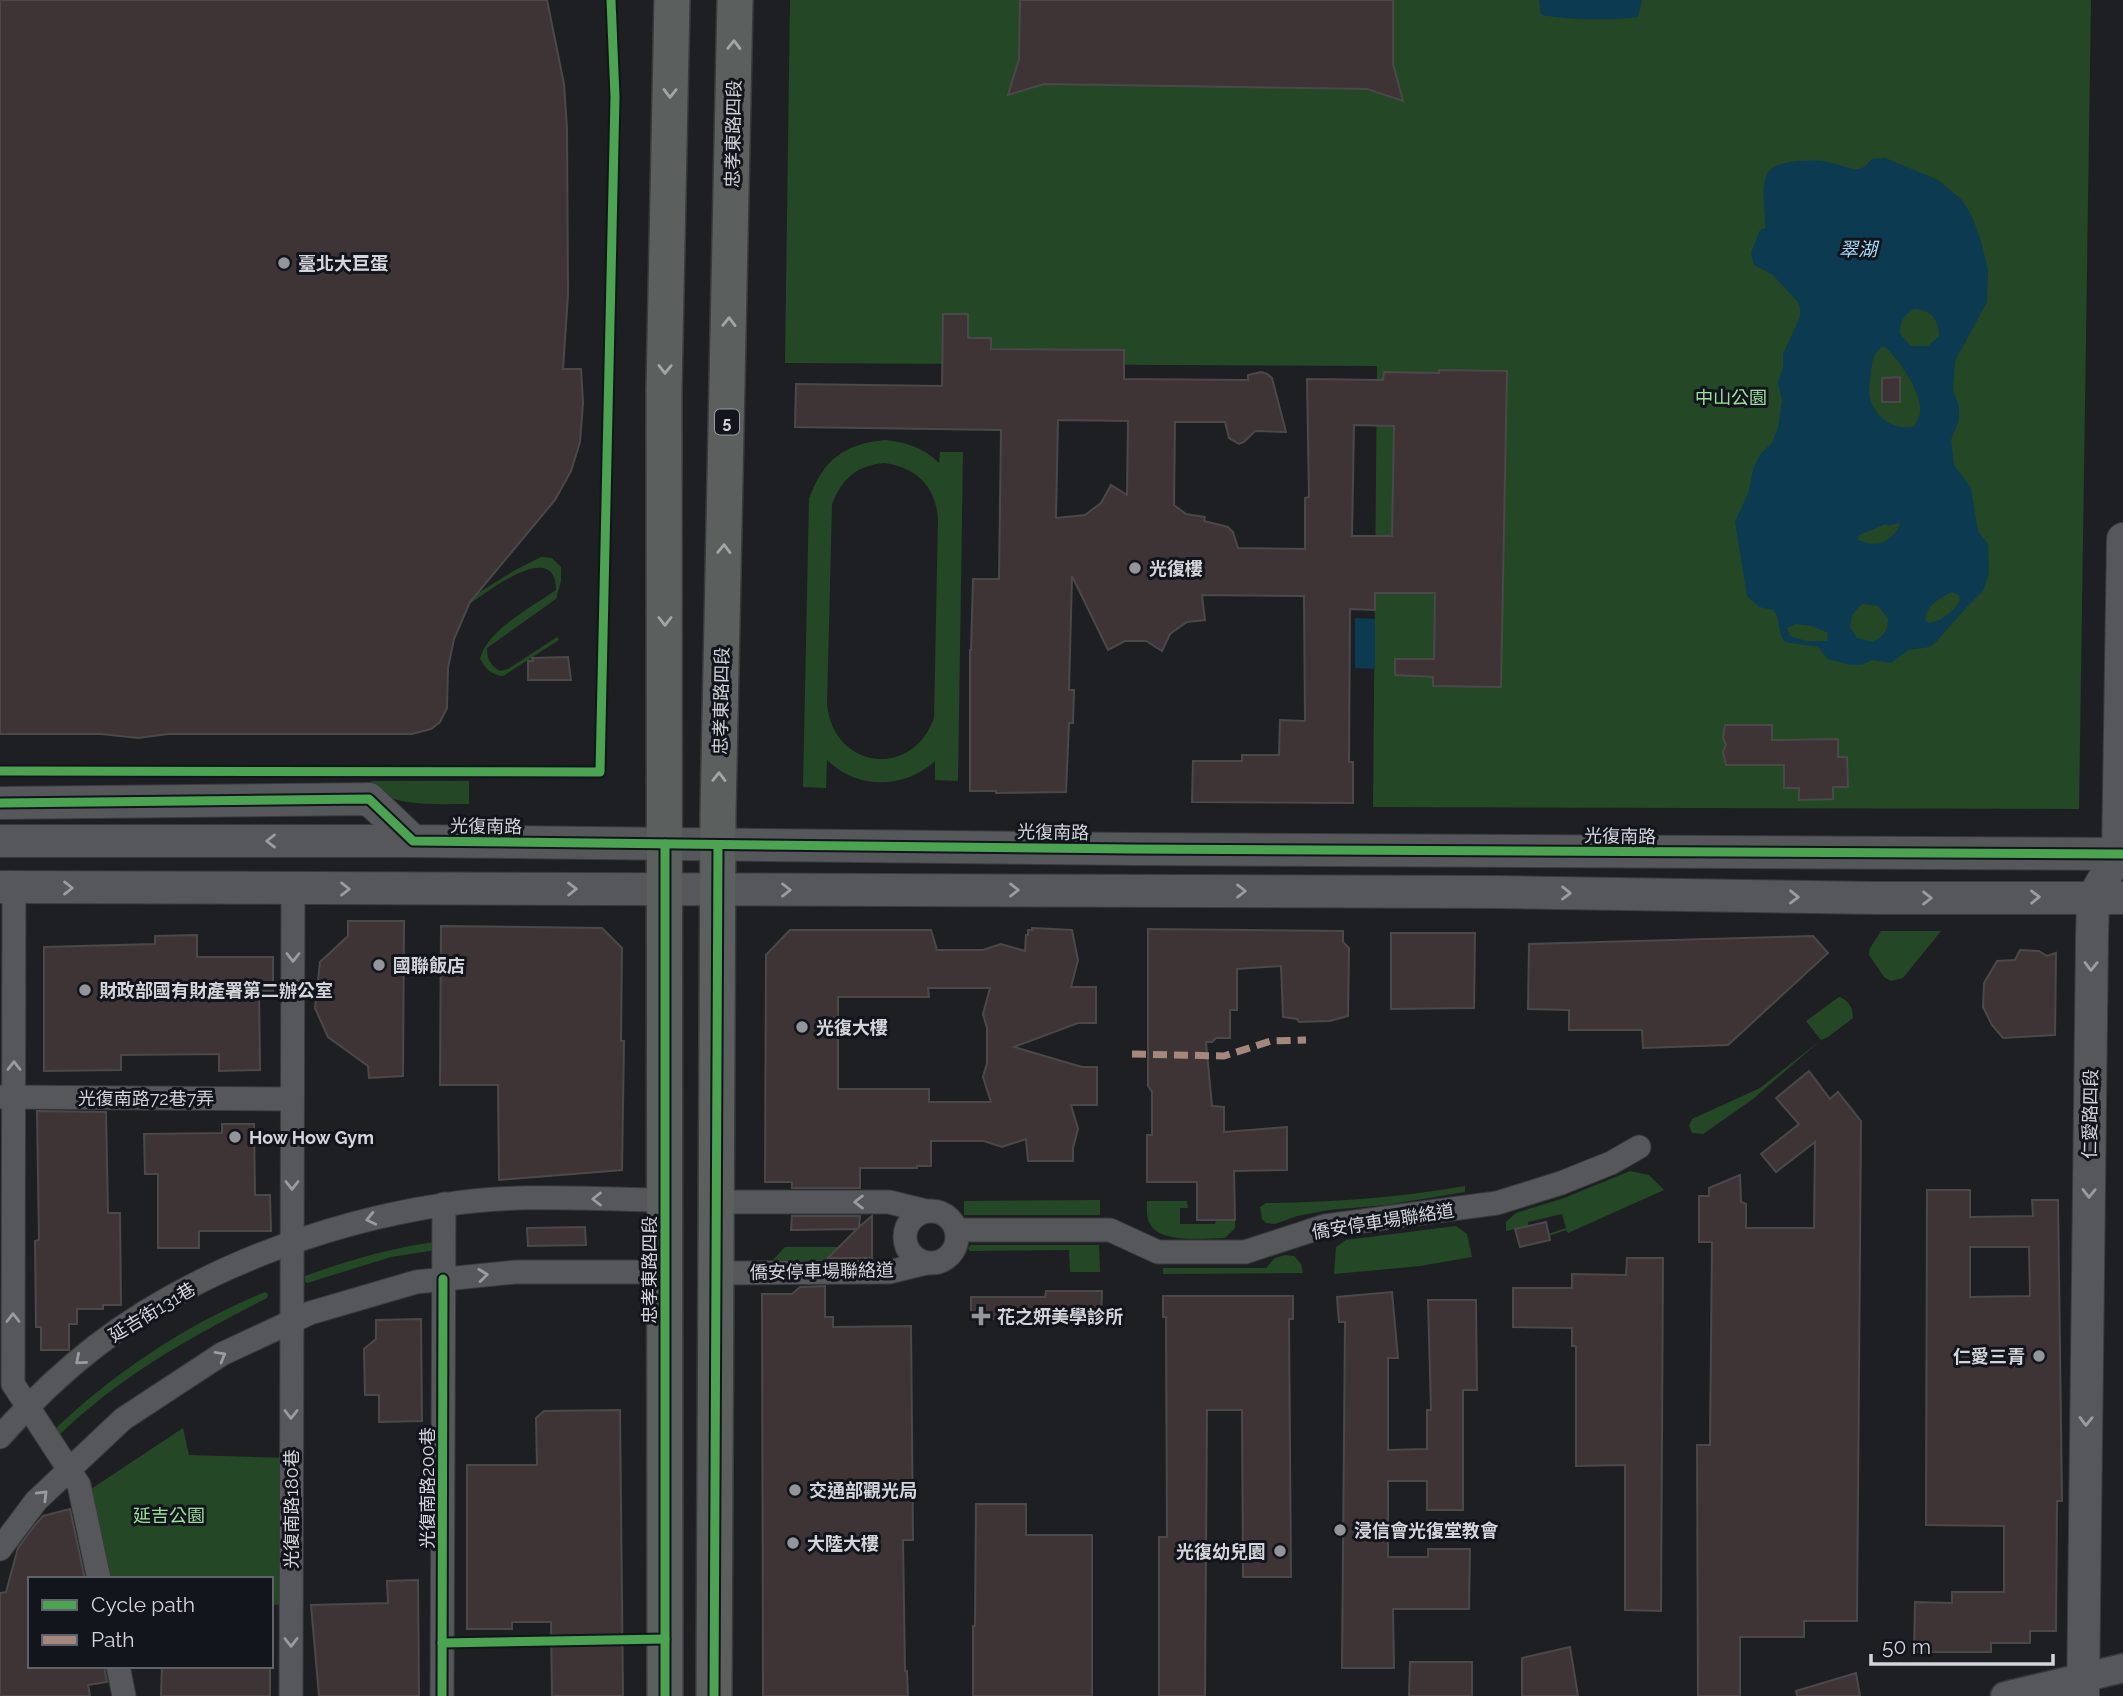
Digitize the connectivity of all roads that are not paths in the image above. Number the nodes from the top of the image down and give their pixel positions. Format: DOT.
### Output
graph roads {
  1 [pos="672,0"];
  2 [pos="735,0"];
  3 [pos="2123,540"];
  4 [pos="0,803"];
  5 [pos="0,841"];
  6 [pos="413,841"];
  7 [pos="665,844"];
  8 [pos="718,845"];
  9 [pos="2120,854"];
  10 [pos="7,888"];
  11 [pos="293,889"];
  12 [pos="664,890"];
  13 [pos="718,890"];
  14 [pos="2108,898"];
  15 [pos="7,1097"];
  16 [pos="292,1099"];
  17 [pos="1639,1147"];
  18 [pos="665,1199"];
  19 [pos="716,1202"];
  20 [pos="443,1205"];
  21 [pos="926,1211"];
  22 [pos="956,1230"];
  23 [pos="292,1242"];
  24 [pos="926,1263"];
  25 [pos="665,1272"];
  26 [pos="716,1273"];
  27 [pos="443,1279"];
  28 [pos="292,1322"];
  29 [pos="27,1406"];
  30 [pos="0,1437"];
  31 [pos="69,1470"];
  32 [pos="0,1549"];
  33 [pos="99,1577"];
  34 [pos="118,1668"];
  35 [pos="2123,1668"];
  36 [pos="2083,1686"];
  37 [pos="124,1696"];
  38 [pos="290,1696"];
  39 [pos="442,1696"];
  40 [pos="665,1696"];
  41 [pos="714,1696"];
  42 [pos="2005,1696"];
  1 -- 7 [label="main road, 忠孝東路四段, one-way"];
  8 -- 2 [label="main road, 忠孝東路四段 / 5, one-way"];
  3 -- 9 [label="main road, 仁愛路四段"];
  4 -- 6 [label="main road"];
  6 -- 5 [label="main road, 光復南路, one-way"];
  6 -- 7 [label="main road, 光復南路"];
  7 -- 8 [label="main road, 光復南路"];
  7 -- 12 [label="main road, 忠孝東路四段"];
  8 -- 9 [label="main road, 光復南路"];
  8 -- 13 [label="main road, 忠孝東路四段 / 5"];
  9 -- 14 [label="main road, 仁愛路四段"];
  10 -- 11 [label="main road, one-way"];
  15 -- 10 [label="street, one-way"];
  11 -- 12 [label="main road, one-way"];
  11 -- 16 [label="street, one-way"];
  12 -- 13 [label="main road"];
  12 -- 18 [label="main road, 忠孝東路四段"];
  13 -- 14 [label="main road, one-way"];
  13 -- 19 [label="main road, 忠孝東路四段 / 5"];
  14 -- 36 [label="main road, 仁愛路四段, one-way"];
  15 -- 16 [label="street, 光復南路72巷7弄"];
  29 -- 15 [label="street, one-way"];
  16 -- 23 [label="street, one-way"];
  17 -- 22 [label="street, 僑安停車場聯絡道"];
  18 -- 20 [label="street, 延吉街131巷, one-way"];
  18 -- 25 [label="main road, 忠孝東路四段"];
  21 -- 19 [label="street, one-way"];
  19 -- 26 [label="main road, 忠孝東路四段 / 5"];
  20 -- 23 [label="street, 延吉街131巷, one-way"];
  20 -- 27 [label="street"];
  21 -- 22 [label="street"];
  21 -- 24 [label="street, 僑安停車場聯絡道"];
  22 -- 24 [label="street, 僑安停車場聯絡道"];
  23 -- 28 [label="street"];
  23 -- 29 [label="street, 延吉街131巷, one-way"];
  24 -- 26 [label="street, 僑安停車場聯絡道"];
  27 -- 25 [label="street, one-way"];
  25 -- 40 [label="main road, 忠孝東路四段"];
  26 -- 41 [label="main road, 忠孝東路四段 / 5"];
  27 -- 28 [label="street"];
  27 -- 39 [label="street, 光復南路200巷"];
  31 -- 28 [label="street, one-way"];
  28 -- 38 [label="street, 光復南路180巷, one-way"];
  29 -- 30 [label="street, 延吉街131巷"];
  29 -- 31 [label="street"];
  32 -- 31 [label="street, one-way"];
  31 -- 33 [label="street"];
  34 -- 37 [label="street"];
  35 -- 36 [label="street"];
  36 -- 42 [label="street"];
}
